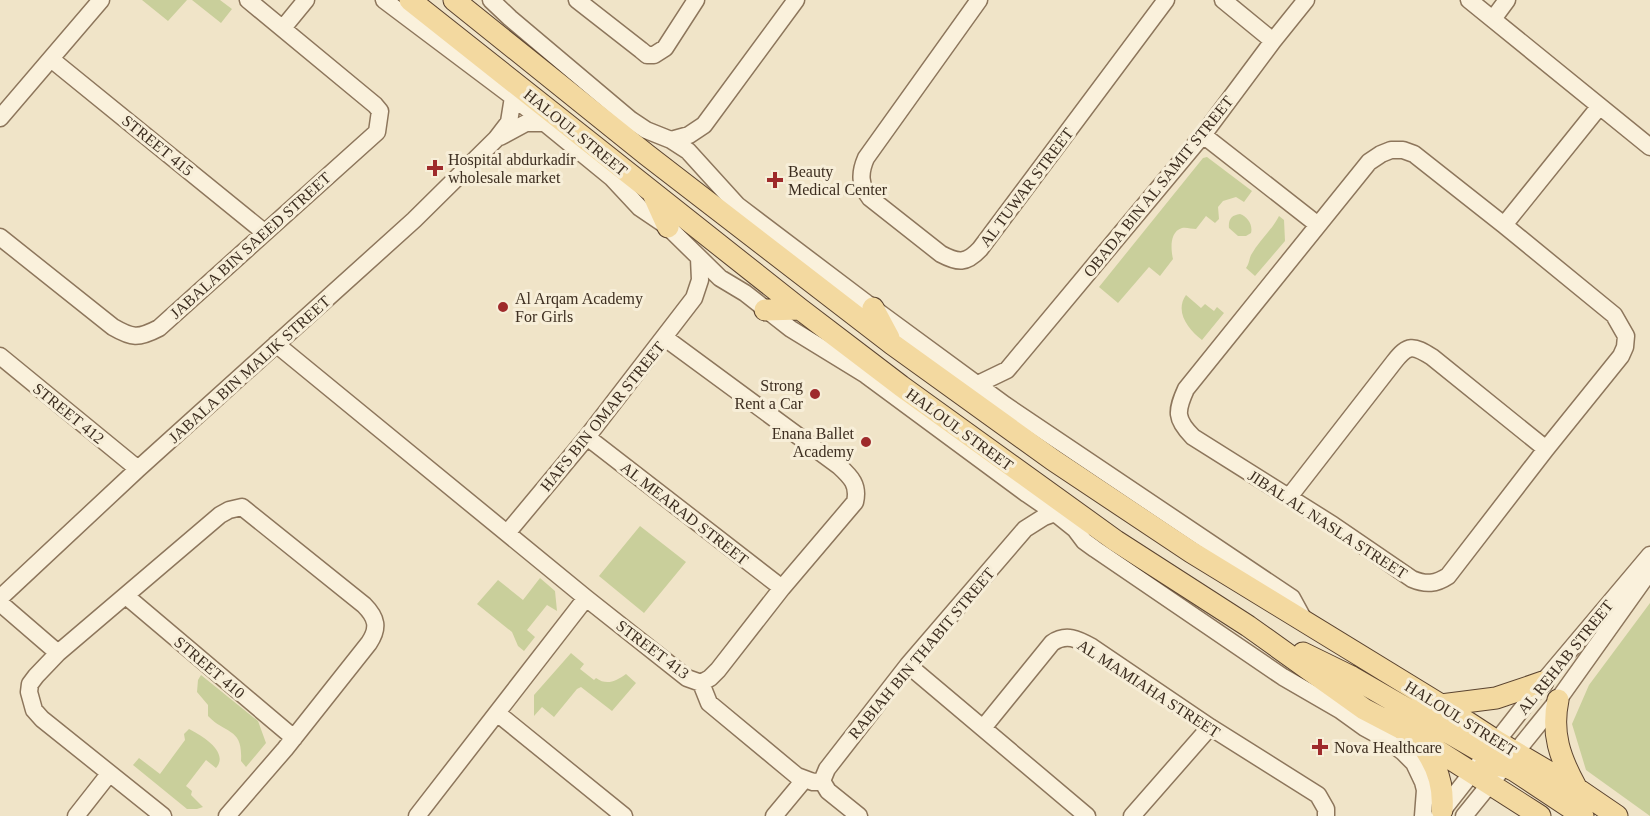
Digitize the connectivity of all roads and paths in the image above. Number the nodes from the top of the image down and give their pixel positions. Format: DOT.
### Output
graph roads {
  1 [pos="101,0"];
  2 [pos="248,0"];
  3 [pos="306,0"];
  4 [pos="384,0"];
  5 [pos="410,0"];
  6 [pos="454,0"];
  7 [pos="491,0"];
  8 [pos="577,0"];
  9 [pos="696,0"];
  10 [pos="796,0"];
  11 [pos="979,0"];
  12 [pos="1166,0"];
  13 [pos="1223,0"];
  14 [pos="1306,0"];
  15 [pos="1469,0"];
  16 [pos="1507,0"];
  17 [pos="1492,19"];
  18 [pos="283,28"];
  19 [pos="1273,41"];
  20 [pos="51,58"];
  21 [pos="513,97"];
  22 [pos="1599,107"];
  23 [pos="0,118"];
  24 [pos="545,123"];
  25 [pos="704,125"];
  26 [pos="1203,135"];
  27 [pos="496,139"];
  28 [pos="671,140"];
  29 [pos="1650,147"];
  30 [pos="703,167"];
  31 [pos="652,193"];
  32 [pos="1318,225"];
  33 [pos="1504,225"];
  34 [pos="668,227"];
  35 [pos="264,232"];
  36 [pos="0,237"];
  37 [pos="699,258"];
  38 [pos="726,282"];
  39 [pos="694,298"];
  40 [pos="873,308"];
  41 [pos="800,309"];
  42 [pos="765,310"];
  43 [pos="664,338"];
  44 [pos="276,344"];
  45 [pos="892,344"];
  46 [pos="0,356"];
  47 [pos="1007,370"];
  48 [pos="978,384"];
  49 [pos="1005,405"];
  50 [pos="587,437"];
  51 [pos="1546,449"];
  52 [pos="138,469"];
  53 [pos="1026,494"];
  54 [pos="1289,497"];
  55 [pos="1055,513"];
  56 [pos="1025,529"];
  57 [pos="1075,529"];
  58 [pos="508,532"];
  59 [pos="1116,541"];
  60 [pos="1650,555"];
  61 [pos="1650,571"];
  62 [pos="783,588"];
  63 [pos="126,596"];
  64 [pos="0,598"];
  65 [pos="586,598"];
  66 [pos="0,603"];
  67 [pos="1304,621"];
  68 [pos="1248,626"];
  69 [pos="58,653"];
  70 [pos="908,665"];
  71 [pos="1543,682"];
  72 [pos="701,683"];
  73 [pos="1558,700"];
  74 [pos="1441,705"];
  75 [pos="1365,709"];
  76 [pos="1340,710"];
  77 [pos="497,713"];
  78 [pos="1209,727"];
  79 [pos="983,729"];
  80 [pos="1410,733"];
  81 [pos="294,738"];
  82 [pos="1502,754"];
  83 [pos="109,774"];
  84 [pos="1481,778"];
  85 [pos="804,780"];
  86 [pos="822,781"];
  87 [pos="1576,788"];
  88 [pos="613,813"];
  89 [pos="1434,814"];
  90 [pos="76,816"];
  91 [pos="163,816"];
  92 [pos="227,816"];
  93 [pos="417,816"];
  94 [pos="774,816"];
  95 [pos="859,816"];
  96 [pos="1087,816"];
  97 [pos="1132,816"];
  98 [pos="1326,816"];
  99 [pos="1464,816"];
  100 [pos="1540,816"];
  101 [pos="1583,816"];
  102 [pos="1617,816"];
  1 -- 20 [label="street"];
  2 -- 18 [label="street, JABALA BIN SAEED STREET"];
  3 -- 18 [label="street"];
  4 -- 21 [label="street, HALOUL STREET"];
  5 -- 31 [label="main road, HALOUL STREET"];
  6 -- 45 [label="main road, HALOUL STREET"];
  7 -- 28 [label="street, HALOUL STREET"];
  8 -- 9 [label="street"];
  10 -- 25 [label="street"];
  11 -- 12 [label="street, AL TUWAR STREET"];
  13 -- 19 [label="street"];
  14 -- 19 [label="street, OBADA BIN AL SAMIT STREET"];
  15 -- 17 [label="street"];
  16 -- 17 [label="street"];
  17 -- 22 [label="street"];
  18 -- 35 [label="street, JABALA BIN SAEED STREET"];
  19 -- 26 [label="street, OBADA BIN AL SAMIT STREET"];
  20 -- 23 [label="street"];
  20 -- 35 [label="street, STREET 415"];
  21 -- 24 [label="street, HALOUL STREET"];
  21 -- 27 [label="street, JABALA BIN MALIK STREET"];
  22 -- 29 [label="street"];
  22 -- 33 [label="street"];
  24 -- 27 [label="street, JABALA BIN MALIK STREET"];
  24 -- 34 [label="street, HALOUL STREET"];
  25 -- 28 [label="street"];
  25 -- 30 [label="street"];
  26 -- 32 [label="street"];
  26 -- 47 [label="street, OBADA BIN AL SAMIT STREET"];
  27 -- 44 [label="street, JABALA BIN MALIK STREET"];
  28 -- 30 [label="street, HALOUL STREET"];
  30 -- 40 [label="street, HALOUL STREET"];
  31 -- 34 [label="main road"];
  31 -- 41 [label="main road, HALOUL STREET"];
  32 -- 33 [label="street, JIBAL AL NASLA STREET"];
  32 -- 54 [label="street, JIBAL AL NASLA STREET"];
  33 -- 51 [label="street, JIBAL AL NASLA STREET"];
  34 -- 37 [label="street, HALOUL STREET"];
  35 -- 36 [label="street, JABALA BIN SAEED STREET"];
  37 -- 38 [label="street, HALOUL STREET"];
  37 -- 39 [label="street, HAFS BIN OMAR STREET"];
  38 -- 39 [label="street, HAFS BIN OMAR STREET"];
  38 -- 42 [label="street, HALOUL STREET"];
  39 -- 43 [label="street, HAFS BIN OMAR STREET"];
  40 -- 45 [label="main road"];
  40 -- 48 [label="street, HALOUL STREET"];
  41 -- 42 [label="main road"];
  41 -- 59 [label="main road, HALOUL STREET"];
  42 -- 53 [label="street, HALOUL STREET"];
  43 -- 50 [label="street, HAFS BIN OMAR STREET"];
  43 -- 62 [label="street, STREET 413"];
  44 -- 52 [label="street, JABALA BIN MALIK STREET"];
  44 -- 58 [label="street, STREET 413"];
  45 -- 67 [label="main road, HALOUL STREET"];
  46 -- 52 [label="street, STREET 412"];
  47 -- 48 [label="street, OBADA BIN AL SAMIT STREET"];
  47 -- 49 [label="street"];
  48 -- 49 [label="street, HALOUL STREET"];
  49 -- 67 [label="street, HALOUL STREET"];
  50 -- 58 [label="street, HAFS BIN OMAR STREET"];
  50 -- 62 [label="street, AL MEARAD STREET"];
  51 -- 54 [label="street, JIBAL AL NASLA STREET"];
  51 -- 54 [label="street"];
  52 -- 64 [label="street, JABALA BIN MALIK STREET"];
  53 -- 55 [label="street, HALOUL STREET"];
  53 -- 56 [label="street"];
  55 -- 56 [label="street, RABIAH BIN THABIT STREET"];
  55 -- 57 [label="street, HALOUL STREET"];
  56 -- 70 [label="street, RABIAH BIN THABIT STREET"];
  57 -- 59 [label="main road"];
  57 -- 76 [label="street, HALOUL STREET"];
  58 -- 65 [label="street, STREET 413"];
  59 -- 68 [label="main road, HALOUL STREET"];
  60 -- 71 [label="street, AL REHAB STREET"];
  61 -- 73 [label="street, AL REHAB STREET"];
  62 -- 72 [label="street, STREET 413"];
  63 -- 69 [label="street"];
  63 -- 81 [label="street, STREET 410"];
  63 -- 81 [label="street"];
  65 -- 72 [label="street, STREET 413"];
  65 -- 77 [label="street"];
  66 -- 69 [label="street"];
  67 -- 74 [label="main road, HALOUL STREET"];
  68 -- 75 [label="main road, HALOUL STREET"];
  68 -- 82 [label="main road"];
  69 -- 83 [label="street"];
  70 -- 79 [label="street"];
  70 -- 86 [label="street, RABIAH BIN THABIT STREET"];
  71 -- 74 [label="main road"];
  71 -- 82 [label="street, AL REHAB STREET"];
  72 -- 85 [label="street"];
  73 -- 82 [label="street, AL REHAB STREET"];
  73 -- 87 [label="main road"];
  74 -- 82 [label="main road, HALOUL STREET"];
  75 -- 76 [label="main road"];
  75 -- 80 [label="main road, HALOUL STREET"];
  76 -- 89 [label="street, HALOUL STREET"];
  77 -- 88 [label="street"];
  77 -- 93 [label="street"];
  78 -- 79 [label="street, AL MAMIAHA STREET"];
  78 -- 97 [label="street"];
  78 -- 98 [label="street, AL MAMIAHA STREET"];
  79 -- 96 [label="street"];
  80 -- 84 [label="main road, HALOUL STREET"];
  80 -- 89 [label="main road"];
  81 -- 92 [label="street"];
  82 -- 84 [label="main road"];
  82 -- 87 [label="main road, HALOUL STREET"];
  82 -- 101 [label="main road"];
  83 -- 90 [label="street"];
  83 -- 91 [label="street"];
  84 -- 89 [label="street"];
  84 -- 99 [label="street"];
  84 -- 100 [label="main road, HALOUL STREET"];
  85 -- 86 [label="street"];
  85 -- 94 [label="street"];
  86 -- 95 [label="street"];
  87 -- 102 [label="main road, HALOUL STREET"];
}
